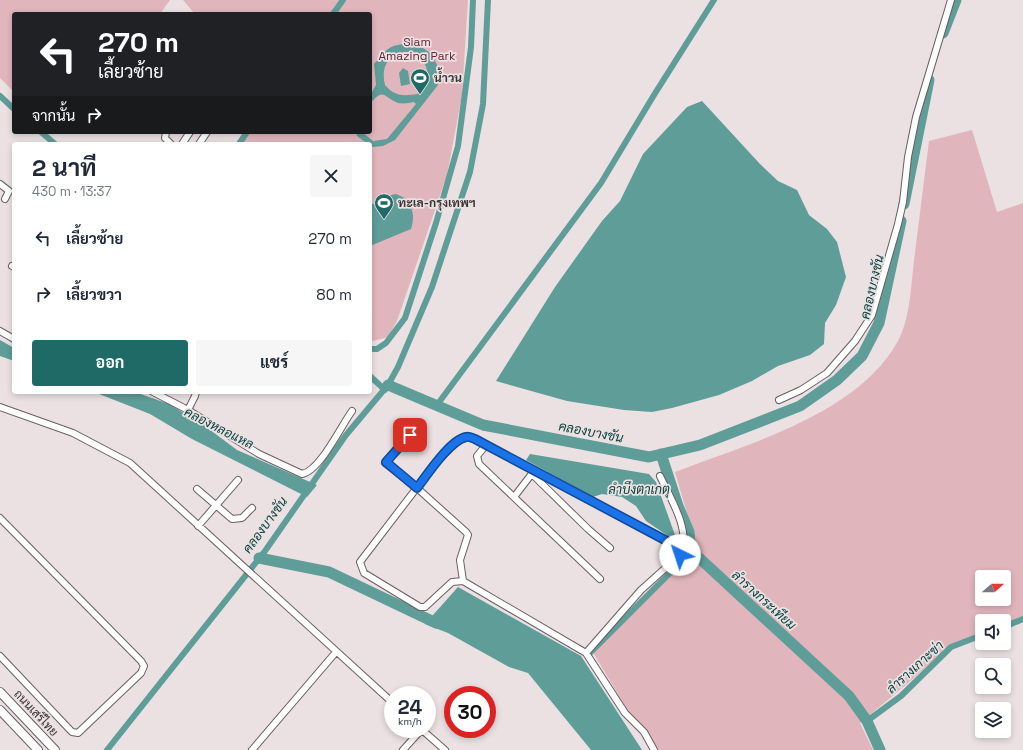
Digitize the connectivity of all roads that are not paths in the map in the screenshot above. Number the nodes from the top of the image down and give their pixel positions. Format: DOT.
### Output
graph roads {
  1 [pos="951,0"];
  2 [pos="0,184"];
  3 [pos="5,199"];
  4 [pos="0,332"];
  5 [pos="12,338"];
  6 [pos="157,394"];
  7 [pos="196,394"];
  8 [pos="779,400"];
  9 [pos="0,407"];
  10 [pos="188,410"];
  11 [pos="352,411"];
  12 [pos="410,435"];
  13 [pos="486,445"];
  14 [pos="533,472"];
  15 [pos="660,476"];
  16 [pos="238,480"];
  17 [pos="417,488"];
  18 [pos="197,489"];
  19 [pos="514,497"];
  20 [pos="215,505"];
  21 [pos="252,508"];
  22 [pos="0,518"];
  23 [pos="198,526"];
  24 [pos="610,548"];
  25 [pos="681,552"];
  26 [pos="600,579"];
  27 [pos="463,581"];
  28 [pos="336,652"];
  29 [pos="586,653"];
  30 [pos="0,656"];
  31 [pos="0,692"];
  32 [pos="384,695"];
  33 [pos="0,710"];
  34 [pos="414,738"];
  35 [pos="431,738"];
  36 [pos="38,750"];
  37 [pos="55,750"];
  38 [pos="252,750"];
  39 [pos="403,750"];
  40 [pos="444,750"];
  41 [pos="654,750"];
  1 -- 8 [label="street"];
  2 -- 3 [label="street"];
  4 -- 5 [label="street"];
  6 -- 10 [label="street"];
  7 -- 10 [label="street"];
  9 -- 23 [label="street"];
  10 -- 11 [label="street"];
  12 -- 17 [label="street"];
  13 -- 14 [label="street"];
  13 -- 17 [label="street"];
  13 -- 19 [label="street"];
  14 -- 19 [label="street"];
  14 -- 24 [label="street"];
  14 -- 25 [label="street"];
  15 -- 25 [label="street"];
  16 -- 20 [label="street"];
  17 -- 27 [label="street"];
  17 -- 27 [label="street"];
  18 -- 20 [label="street"];
  19 -- 26 [label="street"];
  20 -- 21 [label="street"];
  20 -- 23 [label="street"];
  22 -- 30 [label="street"];
  23 -- 28 [label="street"];
  25 -- 29 [label="street"];
  27 -- 29 [label="street"];
  28 -- 32 [label="street"];
  28 -- 38 [label="street"];
  29 -- 41 [label="street"];
  31 -- 37 [label="main road, ถนนเสรีไทย"];
  33 -- 36 [label="main road, ถนนเสรีไทย"];
  34 -- 39 [label="street"];
  35 -- 40 [label="street"];
}
